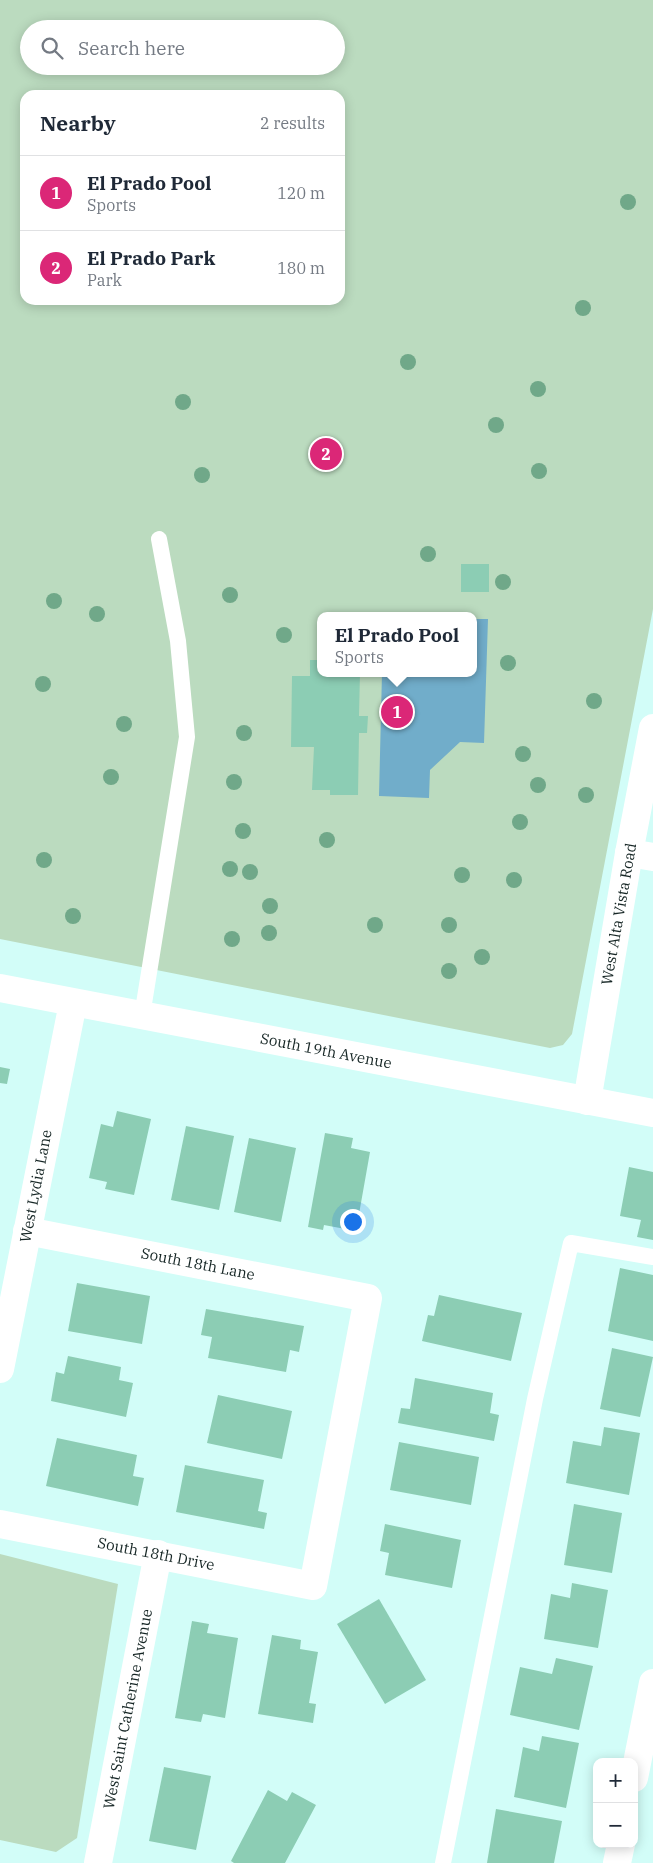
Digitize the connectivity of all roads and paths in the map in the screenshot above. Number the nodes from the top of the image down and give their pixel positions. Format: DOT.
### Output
graph roads {
  1 [pos="160,539"];
  2 [pos="653,728"];
  3 [pos="641,855"];
  4 [pos="0,988"];
  5 [pos="73,1003"];
  6 [pos="142,1016"];
  7 [pos="587,1102"];
  8 [pos="653,1113"];
  9 [pos="27,1231"];
  10 [pos="653,1257"];
  11 [pos="0,1369"];
  12 [pos="0,1524"];
  13 [pos="158,1554"];
  14 [pos="313,1586"];
  15 [pos="653,1683"];
  16 [pos="638,1758"];
  17 [pos="620,1848"];
  18 [pos="98,1863"];
  19 [pos="443,1863"];
  20 [pos="617,1863"];
  1 -- 6 [label="lane"];
  2 -- 3 [label="street, West Alta Vista Road"];
  3 -- 7 [label="street, West Alta Vista Road"];
  4 -- 5 [label="street, South 19th Avenue"];
  5 -- 6 [label="street, South 19th Avenue"];
  5 -- 9 [label="street, West Lydia Lane"];
  6 -- 7 [label="street, South 19th Avenue"];
  7 -- 8 [label="street, South 19th Avenue"];
  9 -- 11 [label="street, West Lydia Lane"];
  9 -- 14 [label="street, South 18th Lane"];
  10 -- 19 [label="lane"];
  12 -- 13 [label="street, South 18th Drive"];
  13 -- 14 [label="street, South 18th Drive"];
  13 -- 18 [label="street, West Saint Catherine Avenue"];
  15 -- 16 [label="street"];
  17 -- 20 [label="street"];
}
